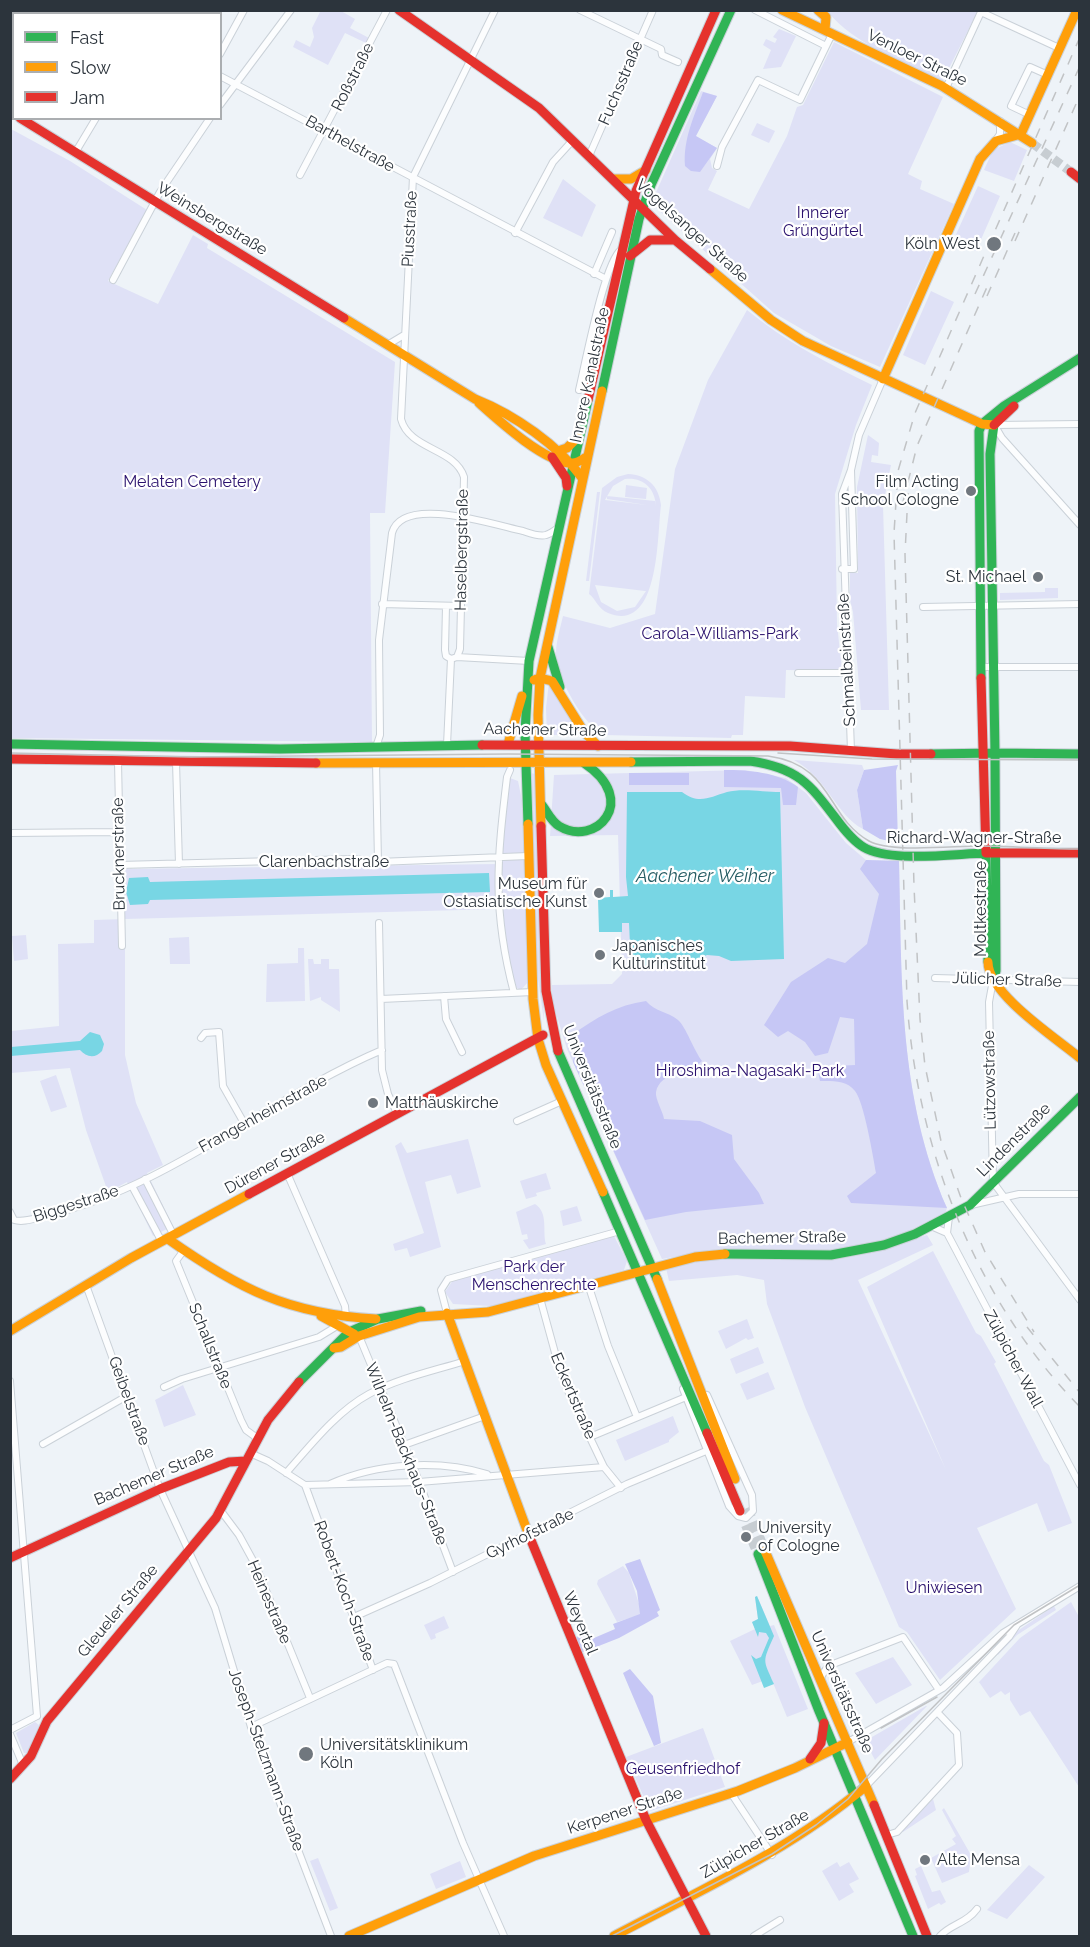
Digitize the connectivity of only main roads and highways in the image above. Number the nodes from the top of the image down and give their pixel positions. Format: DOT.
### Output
graph roads {
  1 [pos="399,10"];
  2 [pos="716,10"];
  3 [pos="731,10"];
  4 [pos="782,10"];
  5 [pos="812,10"];
  6 [pos="818,10"];
  7 [pos="1077,10"];
  8 [pos="800,19"];
  9 [pos="829,32"];
  10 [pos="23,120"];
  11 [pos="1021,134"];
  12 [pos="1032,143"];
  13 [pos="646,170"];
  14 [pos="1071,172"];
  15 [pos="613,179"];
  16 [pos="1080,179"];
  17 [pos="634,199"];
  18 [pos="642,208"];
  19 [pos="675,240"];
  20 [pos="630,256"];
  21 [pos="1080,358"];
  22 [pos="883,379"];
  23 [pos="1035,388"];
  24 [pos="982,424"];
  25 [pos="994,425"];
  26 [pos="578,437"];
  27 [pos="555,453"];
  28 [pos="588,456"];
  29 [pos="573,463"];
  30 [pos="583,479"];
  31 [pos="567,486"];
  32 [pos="548,642"];
  33 [pos="540,678"];
  34 [pos="526,688"];
  35 [pos="561,693"];
  36 [pos="10,744"];
  37 [pos="508,744"];
  38 [pos="447,745"];
  39 [pos="459,745"];
  40 [pos="525,745"];
  41 [pos="539,745"];
  42 [pos="598,746"];
  43 [pos="982,753"];
  44 [pos="995,753"];
  45 [pos="1080,754"];
  46 [pos="10,759"];
  47 [pos="454,762"];
  48 [pos="425,763"];
  49 [pos="526,763"];
  50 [pos="540,763"];
  51 [pos="584,763"];
  52 [pos="795,771"];
  53 [pos="541,803"];
  54 [pos="991,852"];
  55 [pos="1080,853"];
  56 [pos="533,995"];
  57 [pos="534,1019"];
  58 [pos="549,1021"];
  59 [pos="538,1039"];
  60 [pos="524,1045"];
  61 [pos="557,1050"];
  62 [pos="1080,1058"];
  63 [pos="1080,1097"];
  64 [pos="619,1190"];
  65 [pos="604,1193"];
  66 [pos="970,1205"];
  67 [pos="168,1239"];
  68 [pos="652,1266"];
  69 [pos="639,1270"];
  70 [pos="447,1313"];
  71 [pos="319,1314"];
  72 [pos="378,1319"];
  73 [pos="10,1331"];
  74 [pos="354,1334"];
  75 [pos="248,1457"];
  76 [pos="10,1558"];
  77 [pos="824,1723"];
  78 [pos="848,1742"];
  79 [pos="835,1748"];
  80 [pos="807,1763"];
  81 [pos="10,1779"];
  82 [pos="866,1786"];
  83 [pos="855,1796"];
  84 [pos="646,1820"];
  85 [pos="875,1846"];
  86 [pos="890,1846"];
  87 [pos="906,1884"];
  88 [pos="894,1890"];
  89 [pos="686,1899"];
  90 [pos="349,1936"];
  91 [pos="614,1936"];
  92 [pos="706,1936"];
  93 [pos="913,1936"];
  94 [pos="927,1936"];
  1 -- 15 [label="main road, Vogelsanger Straße"];
  2 -- 13 [label="main road, Innere Kanalstraße"];
  3 -- 18 [label="main road, Innere Kanalstraße"];
  4 -- 8 [label="main road, Venloer Straße"];
  5 -- 8 [label="main road"];
  6 -- 9 [label="main road"];
  7 -- 11 [label="main road"];
  8 -- 9 [label="main road, Venloer Straße"];
  9 -- 11 [label="main road, Venloer Straße"];
  10 -- 27 [label="main road, Weinsbergstraße"];
  11 -- 12 [label="main road, Venloer Straße"];
  11 -- 22 [label="main road"];
  13 -- 15 [label="main road"];
  13 -- 17 [label="main road, Innere Kanalstraße"];
  14 -- 16 [label="main road"];
  15 -- 17 [label="main road, Vogelsanger Straße"];
  17 -- 18 [label="main road, Vogelsanger Straße"];
  17 -- 26 [label="main road, Innere Kanalstraße"];
  18 -- 19 [label="main road, Vogelsanger Straße"];
  18 -- 20 [label="main road, Innere Kanalstraße"];
  19 -- 20 [label="main road"];
  19 -- 22 [label="main road, Vogelsanger Straße"];
  20 -- 28 [label="main road, Innere Kanalstraße"];
  21 -- 23 [label="main road"];
  22 -- 24 [label="main road, Vogelsanger Straße"];
  23 -- 24 [label="main road"];
  23 -- 25 [label="main road"];
  24 -- 25 [label="main road, Vogelsanger Straße"];
  24 -- 43 [label="main road, Moltkestraße"];
  25 -- 44 [label="main road, Moltkestraße"];
  26 -- 27 [label="main road"];
  26 -- 29 [label="main road, Innere Kanalstraße"];
  27 -- 29 [label="main road, Weinsbergstraße"];
  27 -- 31 [label="main road"];
  28 -- 29 [label="main road"];
  28 -- 30 [label="main road, Innere Kanalstraße"];
  29 -- 30 [label="main road, Weinsbergstraße"];
  29 -- 31 [label="main road, Innere Kanalstraße"];
  30 -- 32 [label="main road, Innere Kanalstraße"];
  31 -- 34 [label="main road, Innere Kanalstraße"];
  32 -- 33 [label="main road, Innere Kanalstraße"];
  32 -- 35 [label="main road"];
  33 -- 34 [label="main road"];
  33 -- 35 [label="main road"];
  33 -- 41 [label="main road, Innere Kanalstraße"];
  34 -- 37 [label="main road"];
  34 -- 40 [label="main road, Innere Kanalstraße"];
  35 -- 42 [label="main road"];
  36 -- 38 [label="main road, Aachener Straße"];
  37 -- 39 [label="main road, Aachener Straße"];
  37 -- 40 [label="main road, Aachener Straße"];
  38 -- 39 [label="main road, Aachener Straße"];
  38 -- 48 [label="main road"];
  39 -- 47 [label="main road"];
  40 -- 41 [label="main road, Aachener Straße"];
  40 -- 49 [label="main road, Innere Kanalstraße"];
  41 -- 42 [label="main road, Aachener Straße"];
  41 -- 50 [label="main road, Innere Kanalstraße"];
  42 -- 43 [label="main road, Aachener Straße"];
  43 -- 44 [label="main road, Aachener Straße"];
  43 -- 54 [label="main road, Moltkestraße"];
  44 -- 45 [label="main road, Aachener Straße"];
  44 -- 54 [label="main road, Moltkestraße"];
  46 -- 48 [label="main road, Aachener Straße"];
  47 -- 48 [label="main road, Aachener Straße"];
  47 -- 49 [label="main road, Aachener Straße"];
  49 -- 50 [label="main road, Aachener Straße"];
  49 -- 56 [label="main road, Universitätsstraße"];
  50 -- 51 [label="main road, Aachener Straße"];
  50 -- 53 [label="main road, Universitätsstraße"];
  51 -- 52 [label="main road, Aachener Straße"];
  51 -- 53 [label="main road"];
  52 -- 54 [label="main road, Richard-Wagner-Straße"];
  53 -- 58 [label="main road, Universitätsstraße"];
  54 -- 55 [label="main road, Richard-Wagner-Straße"];
  54 -- 62 [label="main road, Moltkestraße"];
  56 -- 57 [label="main road, Universitätsstraße"];
  56 -- 60 [label="main road"];
  57 -- 58 [label="main road"];
  57 -- 59 [label="main road, Universitätsstraße"];
  58 -- 59 [label="main road"];
  58 -- 61 [label="main road, Universitätsstraße"];
  59 -- 60 [label="main road, Dürener Straße"];
  59 -- 61 [label="main road"];
  59 -- 65 [label="main road, Universitätsstraße"];
  60 -- 67 [label="main road, Dürener Straße"];
  61 -- 64 [label="main road, Universitätsstraße"];
  63 -- 66 [label="main road, Lindenstraße"];
  64 -- 65 [label="main road"];
  64 -- 68 [label="main road, Universitätsstraße"];
  65 -- 69 [label="main road, Universitätsstraße"];
  66 -- 68 [label="main road, Bachemer Straße"];
  67 -- 71 [label="main road"];
  67 -- 73 [label="main road, Dürener Straße"];
  68 -- 69 [label="main road, Bachemer Straße"];
  68 -- 69 [label="main road, Universitätsstraße"];
  69 -- 70 [label="main road, Bachemer Straße"];
  70 -- 72 [label="main road, Bachemer Straße"];
  70 -- 74 [label="main road, Bachemer Straße"];
  70 -- 84 [label="main road, Weyertal"];
  71 -- 72 [label="main road"];
  71 -- 74 [label="main road"];
  72 -- 74 [label="main road, Bachemer Straße"];
  74 -- 75 [label="main road, Bachemer Straße"];
  75 -- 76 [label="main road, Bachemer Straße"];
  75 -- 81 [label="main road, Gleueler Straße"];
  77 -- 78 [label="main road, Universitätsstraße"];
  77 -- 79 [label="main road, Universitätsstraße"];
  77 -- 80 [label="main road"];
  78 -- 79 [label="main road, Kerpener Straße"];
  78 -- 82 [label="main road, Universitätsstraße"];
  79 -- 80 [label="main road, Kerpener Straße"];
  79 -- 83 [label="main road, Universitätsstraße"];
  80 -- 84 [label="main road, Kerpener Straße"];
  82 -- 83 [label="main road, Zülpicher Straße"];
  82 -- 86 [label="main road, Universitätsstraße"];
  83 -- 85 [label="main road, Universitätsstraße"];
  83 -- 89 [label="main road, Zülpicher Straße"];
  84 -- 89 [label="main road, Weyertal"];
  84 -- 90 [label="main road, Kerpener Straße"];
  85 -- 86 [label="main road"];
  85 -- 88 [label="main road, Universitätsstraße"];
  86 -- 87 [label="main road, Universitätsstraße"];
  87 -- 88 [label="main road"];
  87 -- 94 [label="main road, Universitätsstraße"];
  88 -- 93 [label="main road, Universitätsstraße"];
  89 -- 91 [label="main road, Zülpicher Straße"];
  89 -- 92 [label="main road, Weyertal"];
}
